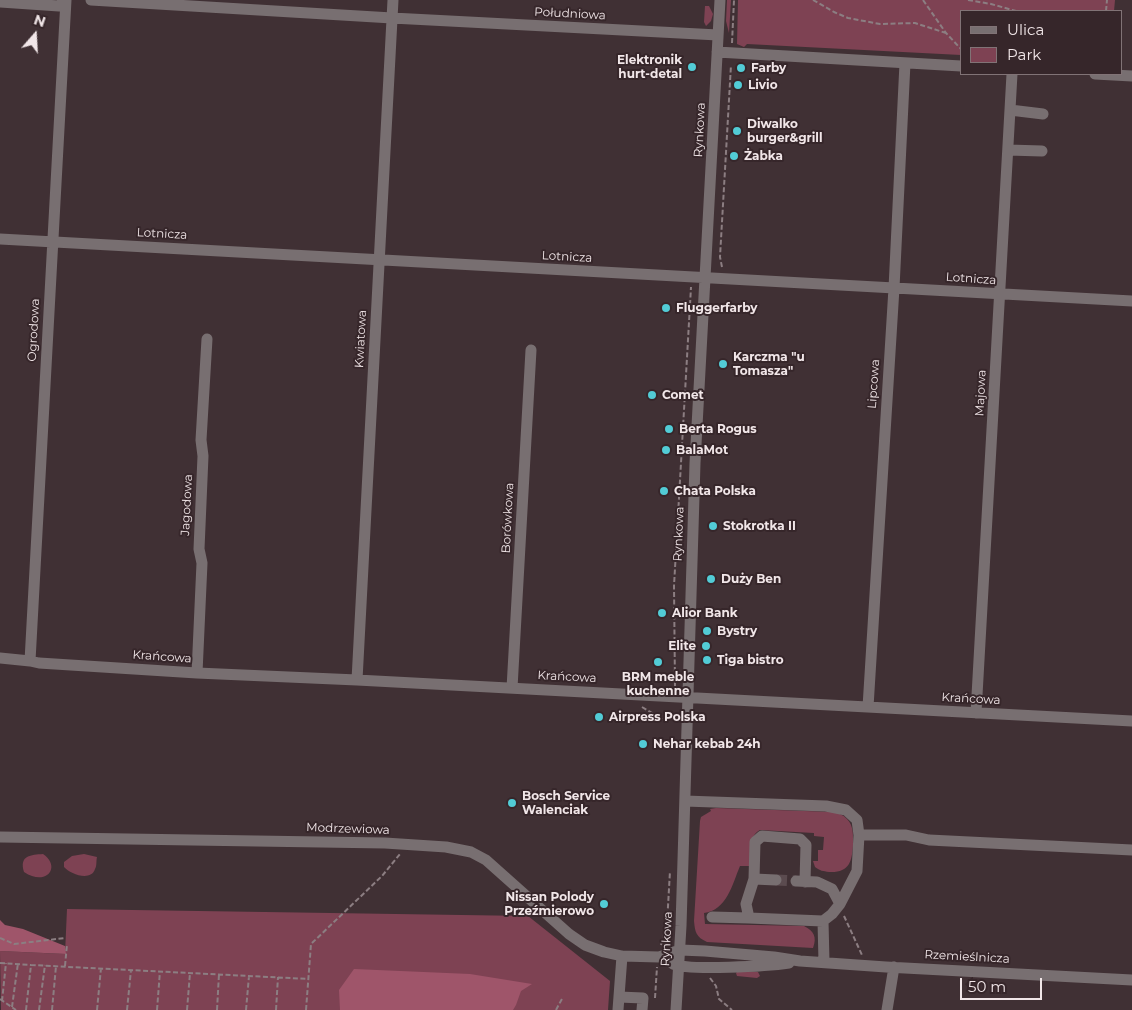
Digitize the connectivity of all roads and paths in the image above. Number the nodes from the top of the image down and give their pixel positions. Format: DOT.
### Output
graph roads {
  1 [pos="66,0"];
  2 [pos="91,0"];
  3 [pos="393,0"];
  4 [pos="720,0"];
  5 [pos="734,0"];
  6 [pos="813,0"];
  7 [pos="923,0"];
  8 [pos="968,0"];
  9 [pos="0,2"];
  10 [pos="228,4"];
  11 [pos="1012,10"];
  12 [pos="392,18"];
  13 [pos="946,33"];
  14 [pos="718,35"];
  15 [pos="732,38"];
  16 [pos="960,48"];
  17 [pos="717,52"];
  18 [pos="731,60"];
  19 [pos="905,63"];
  20 [pos="960,66"];
  21 [pos="1012,75"];
  22 [pos="1114,75"];
  23 [pos="1132,76"];
  24 [pos="1010,110"];
  25 [pos="1043,114"];
  26 [pos="1008,150"];
  27 [pos="1042,151"];
  28 [pos="0,239"];
  29 [pos="53,242"];
  30 [pos="378,260"];
  31 [pos="722,269"];
  32 [pos="706,277"];
  33 [pos="691,287"];
  34 [pos="894,288"];
  35 [pos="1000,294"];
  36 [pos="1132,301"];
  37 [pos="207,339"];
  38 [pos="531,350"];
  39 [pos="0,658"];
  40 [pos="30,661"];
  41 [pos="197,673"];
  42 [pos="357,680"];
  43 [pos="512,688"];
  44 [pos="676,689"];
  45 [pos="688,698"];
  46 [pos="640,705"];
  47 [pos="868,707"];
  48 [pos="976,713"];
  49 [pos="662,718"];
  50 [pos="1132,721"];
  51 [pos="686,801"];
  52 [pos="859,834"];
  53 [pos="0,837"];
  54 [pos="403,844"];
  55 [pos="1132,850"];
  56 [pos="754,879"];
  57 [pos="776,880"];
  58 [pos="840,904"];
  59 [pos="712,917"];
  60 [pos="749,918"];
  61 [pos="823,921"];
  62 [pos="0,938"];
  63 [pos="65,938"];
  64 [pos="67,944"];
  65 [pos="680,950"];
  66 [pos="862,955"];
  67 [pos="622,956"];
  68 [pos="800,961"];
  69 [pos="0,962"];
  70 [pos="658,962"];
  71 [pos="824,962"];
  72 [pos="6,963"];
  73 [pos="18,963"];
  74 [pos="31,965"];
  75 [pos="44,965"];
  76 [pos="56,966"];
  77 [pos="65,966"];
  78 [pos="679,966"];
  79 [pos="894,967"];
  80 [pos="101,968"];
  81 [pos="131,970"];
  82 [pos="160,971"];
  83 [pos="190,973"];
  84 [pos="219,974"];
  85 [pos="249,976"];
  86 [pos="278,977"];
  87 [pos="709,977"];
  88 [pos="308,979"];
  89 [pos="1132,980"];
  90 [pos="563,997"];
  91 [pos="619,997"];
  92 [pos="1,1000"];
  93 [pos="655,1001"];
  94 [pos="12,1007"];
  95 [pos="16,1010"];
  96 [pos="26,1010"];
  97 [pos="39,1010"];
  98 [pos="52,1010"];
  99 [pos="97,1010"];
  100 [pos="128,1010"];
  101 [pos="157,1010"];
  102 [pos="187,1010"];
  103 [pos="217,1010"];
  104 [pos="246,1010"];
  105 [pos="276,1010"];
  106 [pos="306,1010"];
  107 [pos="556,1010"];
  108 [pos="618,1010"];
  109 [pos="642,1010"];
  110 [pos="676,1010"];
  111 [pos="732,1010"];
  112 [pos="887,1010"];
  1 -- 9 [label="street"];
  1 -- 29 [label="street, Ogrodowa"];
  2 -- 10 [label="street, Południowa"];
  3 -- 12 [label="street, Kwiatowa"];
  4 -- 14 [label="street, Rynkowa"];
  5 -- 15 [label="path"];
  6 -- 13 [label="path"];
  7 -- 13 [label="path"];
  8 -- 11 [label="path"];
  10 -- 12 [label="street, Południowa"];
  12 -- 14 [label="street, Południowa"];
  12 -- 30 [label="street, Kwiatowa"];
  13 -- 16 [label="path"];
  14 -- 17 [label="street, Rynkowa"];
  17 -- 19 [label="street"];
  17 -- 32 [label="street, Rynkowa"];
  18 -- 31 [label="path"];
  19 -- 20 [label="street"];
  19 -- 34 [label="street, Lipcowa"];
  21 -- 24 [label="street, Majowa"];
  22 -- 23 [label="street"];
  24 -- 25 [label="street"];
  24 -- 26 [label="street, Majowa"];
  26 -- 27 [label="street"];
  26 -- 35 [label="street, Majowa"];
  28 -- 29 [label="street, Lotnicza"];
  29 -- 30 [label="street, Lotnicza"];
  29 -- 40 [label="street, Ogrodowa"];
  30 -- 32 [label="street, Lotnicza"];
  30 -- 42 [label="street, Kwiatowa"];
  32 -- 34 [label="street, Lotnicza"];
  32 -- 45 [label="street, Rynkowa"];
  33 -- 44 [label="path"];
  34 -- 35 [label="street, Lotnicza"];
  34 -- 47 [label="street, Lipcowa"];
  35 -- 36 [label="street, Lotnicza"];
  35 -- 48 [label="street, Majowa"];
  37 -- 41 [label="street, Jagodowa"];
  38 -- 43 [label="street, Borówkowa"];
  39 -- 40 [label="street, Krańcowa"];
  40 -- 41 [label="street, Krańcowa"];
  41 -- 42 [label="street, Krańcowa"];
  42 -- 43 [label="street, Krańcowa"];
  43 -- 45 [label="street, Krańcowa"];
  45 -- 47 [label="street, Krańcowa"];
  45 -- 51 [label="street, Rynkowa"];
  46 -- 49 [label="path"];
  47 -- 48 [label="street, Krańcowa"];
  48 -- 50 [label="street, Krańcowa"];
  51 -- 52 [label="street"];
  51 -- 65 [label="street, Rynkowa"];
  52 -- 55 [label="street"];
  52 -- 58 [label="street"];
  53 -- 54 [label="street, Modrzewiowa"];
  54 -- 67 [label="street, Modrzewiowa"];
  54 -- 88 [label="path"];
  56 -- 57 [label="street"];
  56 -- 58 [label="street"];
  56 -- 60 [label="street"];
  58 -- 61 [label="street"];
  58 -- 66 [label="path"];
  59 -- 60 [label="street"];
  60 -- 61 [label="street"];
  61 -- 71 [label="street"];
  62 -- 63 [label="path"];
  64 -- 77 [label="path"];
  65 -- 68 [label="street, Rzemieślnicza"];
  65 -- 70 [label="street, Modrzewiowa"];
  65 -- 78 [label="street, Rynkowa"];
  67 -- 70 [label="street, Modrzewiowa"];
  67 -- 91 [label="street"];
  68 -- 71 [label="street, Rzemieślnicza"];
  68 -- 78 [label="street, Rzemieślnicza"];
  69 -- 72 [label="path"];
  70 -- 78 [label="street, Modrzewiowa"];
  70 -- 93 [label="path"];
  71 -- 79 [label="street, Rzemieślnicza"];
  72 -- 73 [label="path"];
  72 -- 92 [label="path"];
  73 -- 74 [label="path"];
  73 -- 94 [label="path"];
  74 -- 75 [label="path"];
  74 -- 96 [label="path"];
  75 -- 76 [label="path"];
  75 -- 97 [label="path"];
  76 -- 77 [label="path"];
  76 -- 98 [label="path"];
  77 -- 80 [label="path"];
  78 -- 110 [label="street, Rynkowa"];
  79 -- 89 [label="street, Rzemieślnicza"];
  79 -- 112 [label="street"];
  80 -- 81 [label="path"];
  80 -- 99 [label="path"];
  81 -- 82 [label="path"];
  81 -- 100 [label="path"];
  82 -- 83 [label="path"];
  82 -- 101 [label="path"];
  83 -- 84 [label="path"];
  83 -- 102 [label="path"];
  84 -- 85 [label="path"];
  84 -- 103 [label="path"];
  85 -- 86 [label="path"];
  85 -- 104 [label="path"];
  86 -- 88 [label="path"];
  86 -- 105 [label="path"];
  87 -- 111 [label="path"];
  88 -- 106 [label="path"];
  90 -- 107 [label="path"];
  91 -- 108 [label="street"];
  91 -- 109 [label="street"];
  92 -- 94 [label="path"];
  94 -- 95 [label="path"];
}
